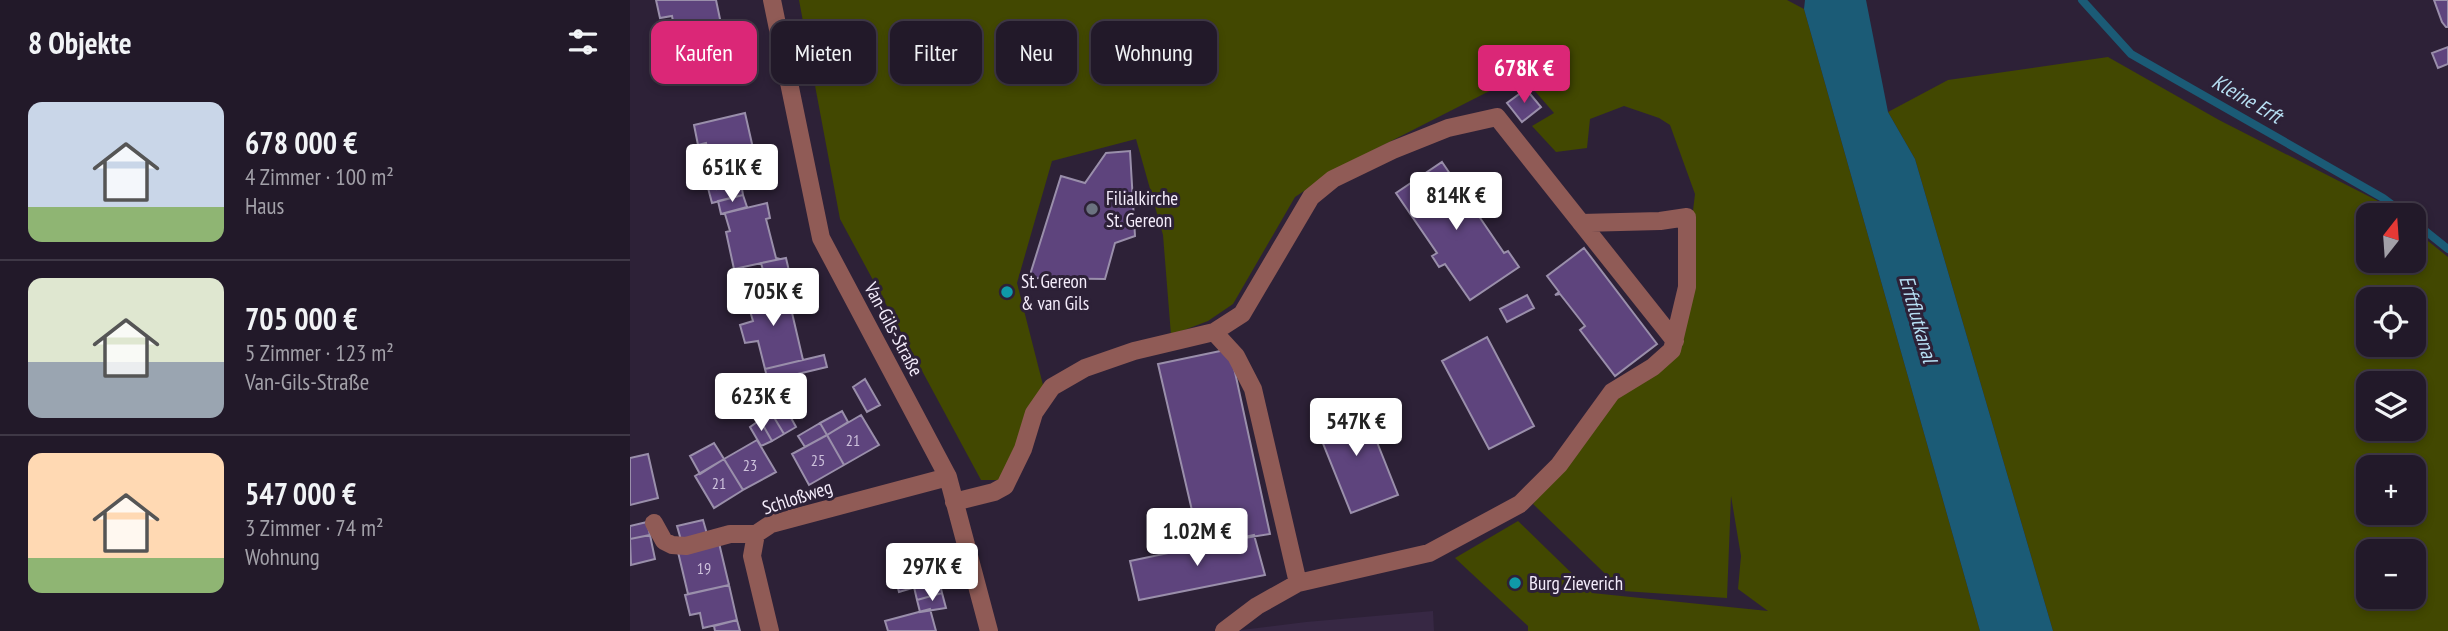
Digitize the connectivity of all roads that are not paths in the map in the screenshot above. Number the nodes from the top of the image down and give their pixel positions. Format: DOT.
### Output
graph roads {
  1 [pos="772,0"];
  2 [pos="1581,223"];
  3 [pos="1214,332"];
  4 [pos="1675,341"];
  5 [pos="948,477"];
  6 [pos="954,502"];
  7 [pos="654,523"];
  8 [pos="756,534"];
  9 [pos="1298,583"];
  10 [pos="770,631"];
  11 [pos="989,631"];
  12 [pos="1224,631"];
  1 -- 5 [label="street, Van-Gils-Straße"];
  2 -- 3 [label="street"];
  2 -- 4 [label="street"];
  2 -- 4 [label="street"];
  3 -- 6 [label="street"];
  3 -- 9 [label="street"];
  4 -- 9 [label="street"];
  5 -- 6 [label="street, Van-Gils-Straße"];
  5 -- 8 [label="street, Schloßweg"];
  6 -- 11 [label="street, Van-Gils-Straße"];
  7 -- 8 [label="street"];
  8 -- 10 [label="street, Schloßweg"];
  9 -- 12 [label="street"];
}
